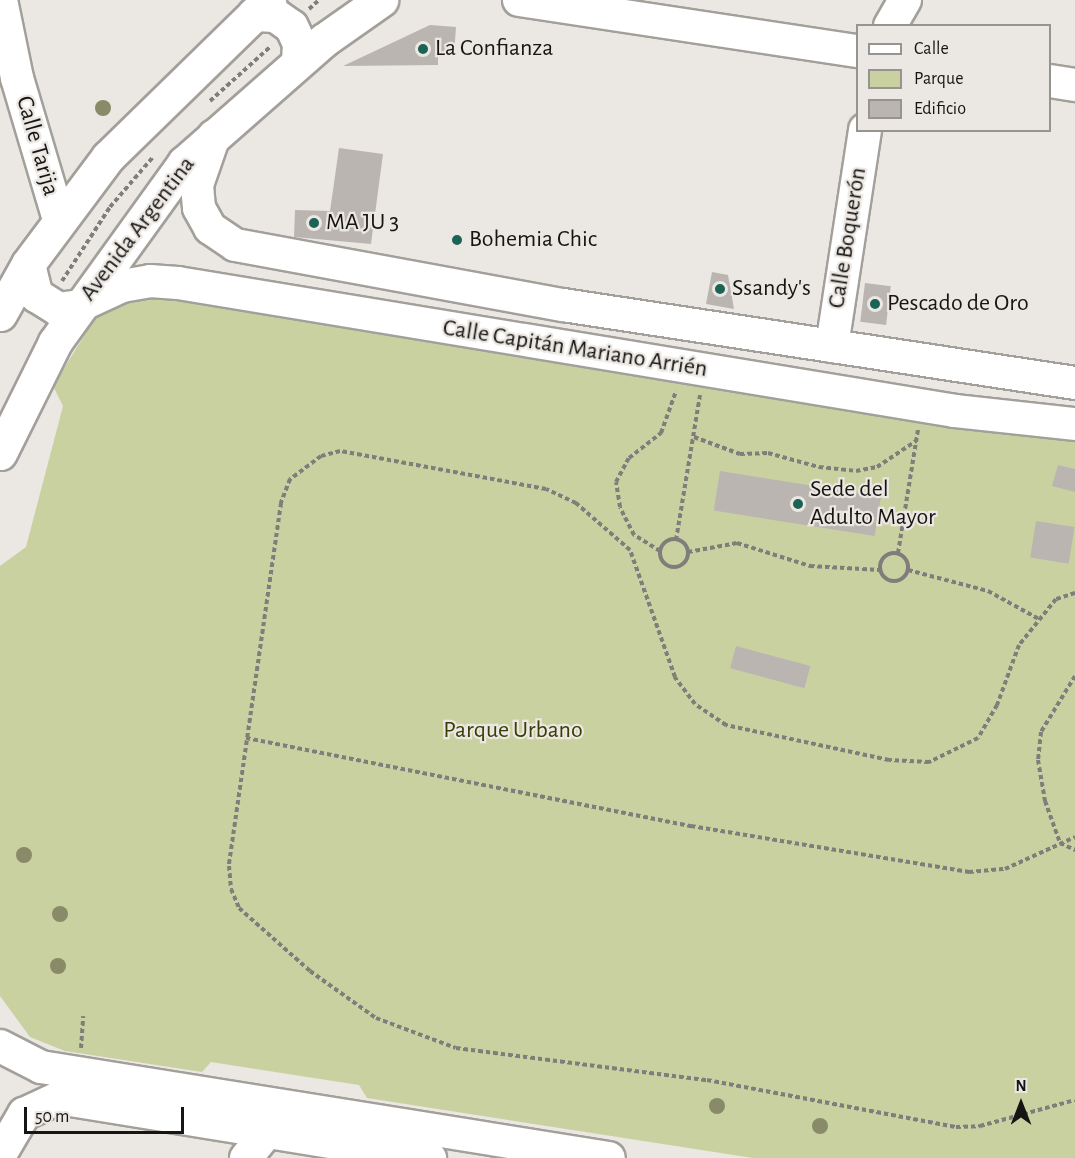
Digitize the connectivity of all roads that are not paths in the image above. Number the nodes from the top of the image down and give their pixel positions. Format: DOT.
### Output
graph roads {
  1 [pos="1,0"];
  2 [pos="381,0"];
  3 [pos="519,0"];
  4 [pos="905,0"];
  5 [pos="262,7"];
  6 [pos="891,24"];
  7 [pos="856,51"];
  8 [pos="298,61"];
  9 [pos="1051,81"];
  10 [pos="8,82"];
  11 [pos="1075,85"];
  12 [pos="865,132"];
  13 [pos="214,136"];
  14 [pos="59,220"];
  15 [pos="28,264"];
  16 [pos="563,305"];
  17 [pos="79,306"];
  18 [pos="0,314"];
  19 [pos="555,346"];
  20 [pos="832,346"];
  21 [pos="962,366"];
  22 [pos="1075,383"];
  23 [pos="955,411"];
  24 [pos="1075,423"];
  25 [pos="0,453"];
  26 [pos="0,1046"];
  27 [pos="267,1132"];
  28 [pos="0,1155"];
  29 [pos="246,1158"];
  30 [pos="430,1158"];
  31 [pos="609,1158"];
  1 -- 10 [label="street, Calle Tarija"];
  2 -- 8 [label="main road, Avenida Argentina"];
  3 -- 7 [label="street"];
  4 -- 6 [label="street"];
  5 -- 8 [label="main road"];
  5 -- 14 [label="main road"];
  8 -- 13 [label="main road, Avenida Argentina"];
  9 -- 11 [label="street"];
  10 -- 14 [label="street, Calle Tarija"];
  12 -- 20 [label="street, Calle Boquerón"];
  13 -- 16 [label="street, Calle Capitán Mariano Arrién"];
  13 -- 17 [label="main road, Avenida Argentina"];
  14 -- 15 [label="main road"];
  15 -- 17 [label="main road"];
  15 -- 18 [label="main road"];
  16 -- 19 [label="street"];
  16 -- 20 [label="street, Calle Capitán Mariano Arrién"];
  17 -- 19 [label="street, Calle Capitán Mariano Arrién"];
  17 -- 25 [label="main road, Avenida Argentina"];
  19 -- 23 [label="street, Calle Capitán Mariano Arrién"];
  20 -- 21 [label="street, Calle Capitán Mariano Arrién"];
  21 -- 22 [label="street, Calle Capitán Mariano Arrién"];
  21 -- 23 [label="street"];
  23 -- 24 [label="street, Calle Capitán Mariano Arrién"];
  26 -- 31 [label="street"];
  27 -- 28 [label="street"];
  27 -- 29 [label="street"];
  27 -- 30 [label="street"];
}
